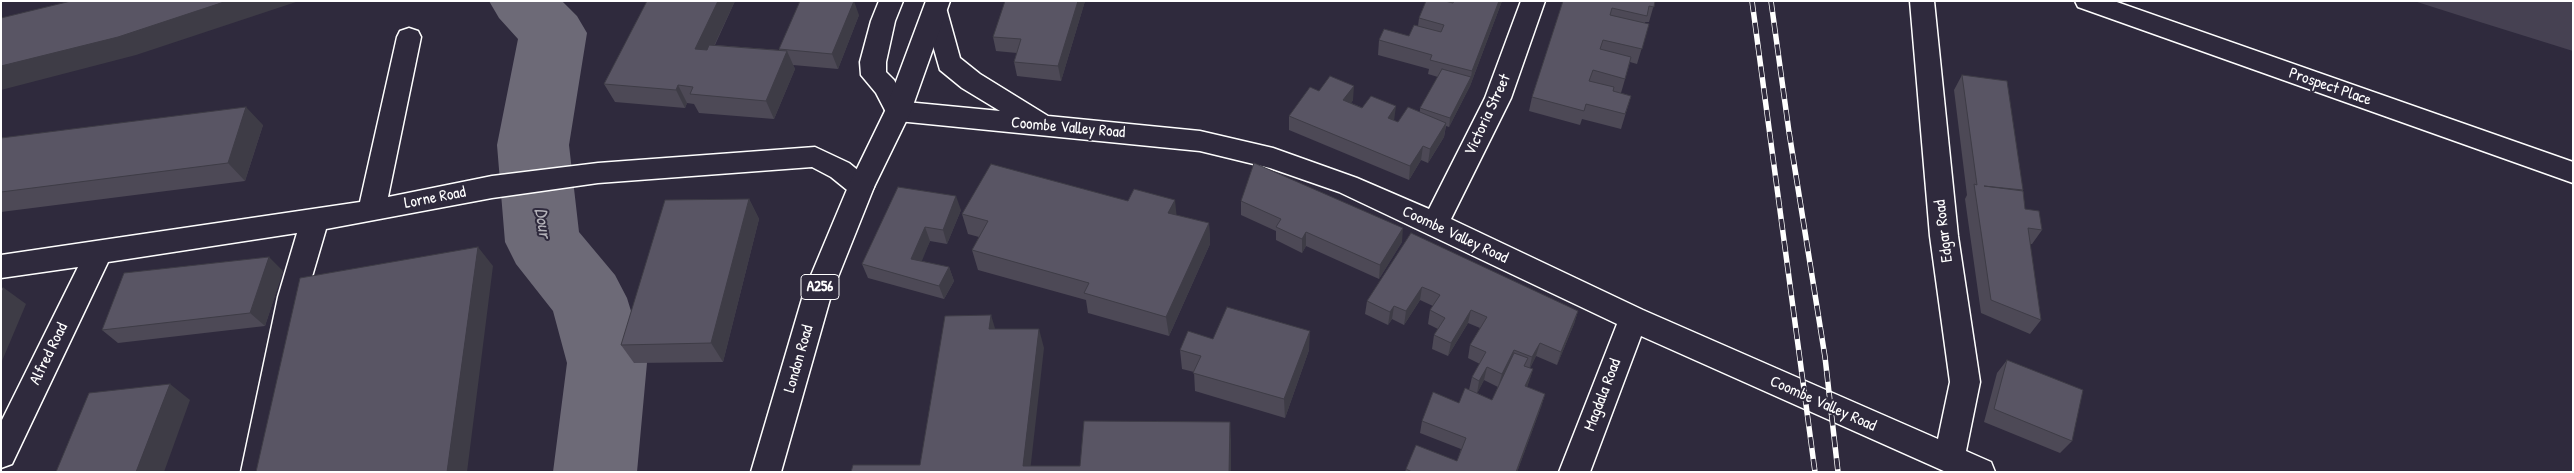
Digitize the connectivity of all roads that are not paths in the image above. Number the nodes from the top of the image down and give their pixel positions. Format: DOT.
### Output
graph roads {
  1 [pos="891,1"];
  2 [pos="1533,1"];
  3 [pos="1922,1"];
  4 [pos="2087,1"];
  5 [pos="936,6"];
  6 [pos="409,36"];
  7 [pos="898,111"];
  8 [pos="1042,125"];
  9 [pos="2573,173"];
  10 [pos="861,187"];
  11 [pos="372,211"];
  12 [pos="315,220"];
  13 [pos="1435,224"];
  14 [pos="98,254"];
  15 [pos="1,267"];
  16 [pos="1632,319"];
  17 [pos="1,454"];
  18 [pos="1949,458"];
  19 [pos="256,472"];
  20 [pos="766,472"];
  21 [pos="1574,472"];
  22 [pos="1980,472"];
  1 -- 7 [label="street"];
  2 -- 13 [label="street, Victoria Street"];
  3 -- 18 [label="street, Edgar Road"];
  4 -- 9 [label="street, Prospect Place"];
  5 -- 7 [label="street, London Road / A256"];
  5 -- 8 [label="street"];
  6 -- 11 [label="street"];
  7 -- 8 [label="street, Coombe Valley Road"];
  7 -- 10 [label="street, London Road / A256"];
  8 -- 13 [label="street, Coombe Valley Road"];
  10 -- 11 [label="street, Lorne Road"];
  10 -- 20 [label="street, London Road / A256"];
  11 -- 12 [label="street, Lorne Road"];
  12 -- 14 [label="street, Lorne Road"];
  12 -- 19 [label="street"];
  13 -- 16 [label="street, Coombe Valley Road"];
  14 -- 15 [label="street, Lorne Road"];
  14 -- 17 [label="street, Alfred Road"];
  16 -- 18 [label="street, Coombe Valley Road"];
  16 -- 21 [label="street, Magdala Road"];
  18 -- 22 [label="street, Coombe Valley Road"];
}
